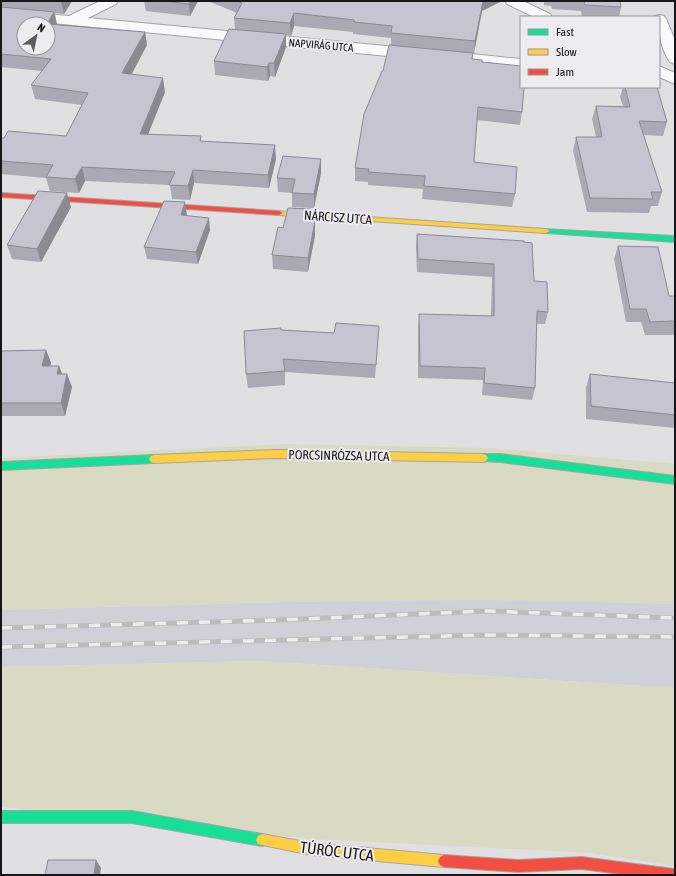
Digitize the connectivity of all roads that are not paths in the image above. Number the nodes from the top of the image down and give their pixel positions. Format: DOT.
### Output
graph roads {
  1 [pos="111,1"];
  2 [pos="512,1"];
  3 [pos="1,14"];
  4 [pos="543,16"];
  5 [pos="71,21"];
  6 [pos="660,22"];
  7 [pos="675,59"];
  8 [pos="520,64"];
  9 [pos="660,71"];
  10 [pos="675,78"];
  11 [pos="660,79"];
  12 [pos="675,82"];
  13 [pos="1,195"];
  14 [pos="675,239"];
  15 [pos="1,466"];
  16 [pos="675,480"];
  17 [pos="1,817"];
  18 [pos="518,871"];
  19 [pos="674,875"];
  1 -- 5 [label="street"];
  2 -- 4 [label="street"];
  3 -- 5 [label="street, NAPVIRÁG UTCA"];
  5 -- 8 [label="street, NAPVIRÁG UTCA"];
  6 -- 7 [label="street"];
  9 -- 10 [label="street"];
  11 -- 12 [label="street"];
  13 -- 14 [label="street, NÁRCISZ UTCA"];
  15 -- 16 [label="street, PORCSINRÓZSA UTCA"];
  17 -- 18 [label="street, TÚRÓC UTCA"];
  18 -- 19 [label="street, TÚRÓC UTCA"];
}
